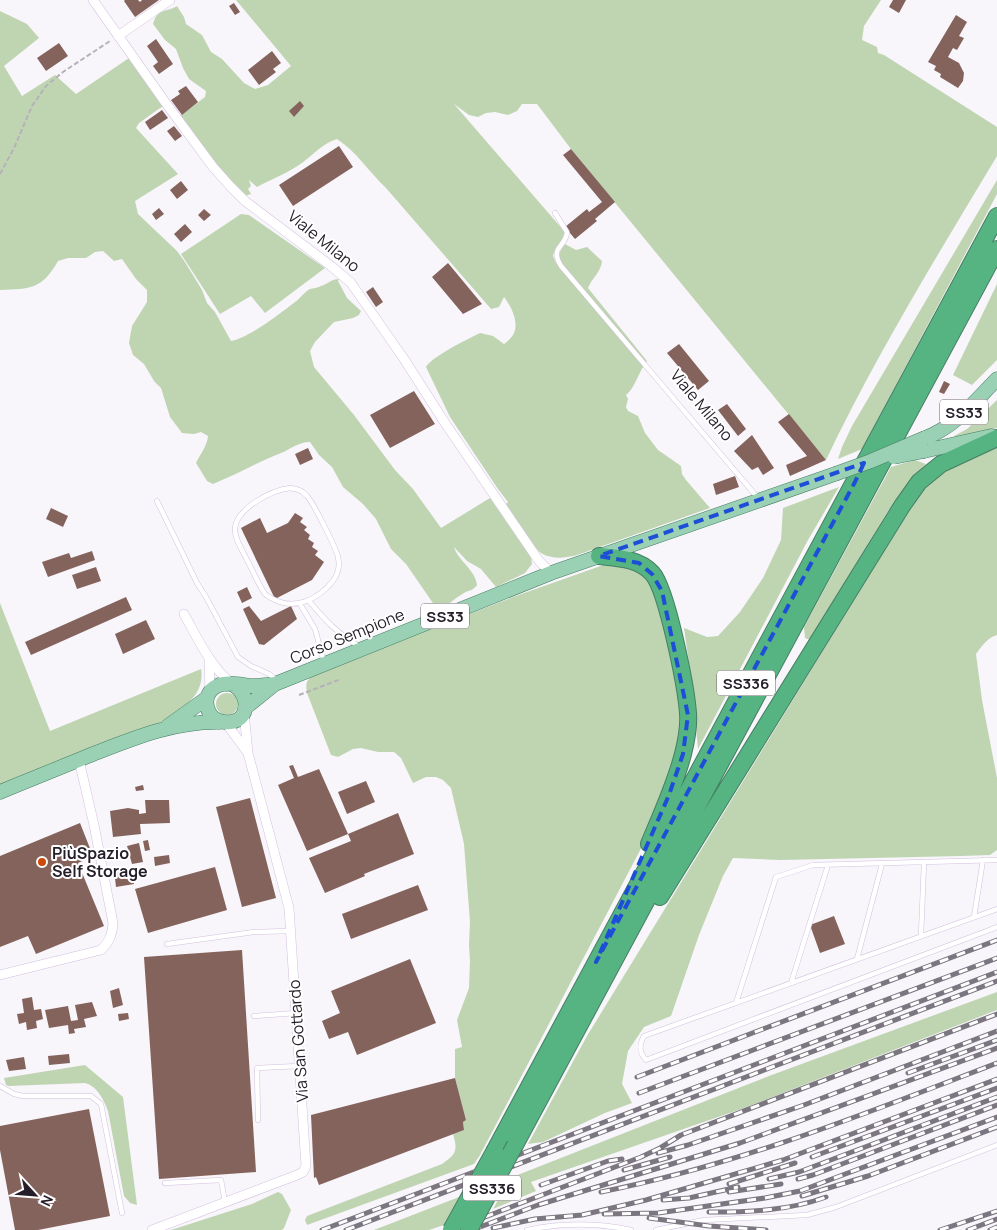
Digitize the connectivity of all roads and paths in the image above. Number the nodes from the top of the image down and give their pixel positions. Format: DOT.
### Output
graph roads {
  1 [pos="93,0"];
  2 [pos="170,0"];
  3 [pos="118,36"];
  4 [pos="0,174"];
  5 [pos="555,213"];
  6 [pos="997,216"];
  7 [pos="997,249"];
  8 [pos="997,379"];
  9 [pos="997,436"];
  10 [pos="924,445"];
  11 [pos="760,499"];
  12 [pos="157,501"];
  13 [pos="599,556"];
  14 [pos="551,573"];
  15 [pos="309,601"];
  16 [pos="300,604"];
  17 [pos="184,614"];
  18 [pos="362,648"];
  19 [pos="208,656"];
  20 [pos="324,664"];
  21 [pos="341,679"];
  22 [pos="277,683"];
  23 [pos="232,684"];
  24 [pos="208,695"];
  25 [pos="299,695"];
  26 [pos="244,710"];
  27 [pos="223,722"];
  28 [pos="165,728"];
  29 [pos="248,753"];
  30 [pos="79,760"];
  31 [pos="0,792"];
  32 [pos="984,860"];
  33 [pos="997,860"];
  34 [pos="924,863"];
  35 [pos="882,864"];
  36 [pos="828,865"];
  37 [pos="997,909"];
  38 [pos="974,917"];
  39 [pos="997,927"];
  40 [pos="291,931"];
  41 [pos="921,936"];
  42 [pos="167,944"];
  43 [pos="857,959"];
  44 [pos="603,966"];
  45 [pos="0,975"];
  46 [pos="791,983"];
  47 [pos="736,1003"];
  48 [pos="296,1013"];
  49 [pos="254,1016"];
  50 [pos="299,1066"];
  51 [pos="0,1086"];
  52 [pos="258,1120"];
  53 [pos="997,1145"];
  54 [pos="165,1183"];
  55 [pos="225,1202"];
  56 [pos="122,1214"];
  57 [pos="152,1230"];
  58 [pos="451,1230"];
  59 [pos="469,1230"];
  60 [pos="527,1230"];
  61 [pos="631,1230"];
  62 [pos="656,1230"];
  1 -- 3 [label="street, Viale Milano"];
  2 -- 3 [label="street"];
  3 -- 4 [label="path"];
  3 -- 14 [label="street, Viale Milano"];
  5 -- 11 [label="lane, Viale Milano"];
  6 -- 44 [label="highway, SS336"];
  7 -- 44 [label="highway, SS336"];
  8 -- 10 [label="main road, SS33"];
  9 -- 10 [label="main road, SS33"];
  9 -- 44 [label="highway"];
  10 -- 11 [label="main road, SS33, bridge"];
  11 -- 13 [label="main road, SS33"];
  12 -- 22 [label="lane"];
  13 -- 14 [label="main road, Corso Sempione / SS33"];
  13 -- 44 [label="highway"];
  14 -- 18 [label="main road, Corso Sempione / SS33"];
  15 -- 16 [label="lane"];
  15 -- 16 [label="lane"];
  15 -- 18 [label="lane"];
  16 -- 20 [label="lane"];
  17 -- 19 [label="street"];
  18 -- 20 [label="main road, Corso Sempione / SS33"];
  19 -- 23 [label="street"];
  19 -- 24 [label="street"];
  20 -- 22 [label="main road, Corso Sempione / SS33"];
  21 -- 25 [label="path"];
  22 -- 23 [label="main road, Corso Sempione / SS33"];
  22 -- 26 [label="main road, Corso Sempione / SS33"];
  23 -- 24 [label="main road, SS33"];
  23 -- 26 [label="main road"];
  24 -- 27 [label="main road"];
  24 -- 28 [label="main road, SS33"];
  26 -- 27 [label="main road, SS33"];
  26 -- 29 [label="street, Via San Gottardo"];
  27 -- 28 [label="main road, SS33"];
  27 -- 29 [label="street, Via San Gottardo"];
  28 -- 30 [label="main road, SS33"];
  29 -- 40 [label="street, Via San Gottardo"];
  30 -- 31 [label="main road, SS33"];
  30 -- 45 [label="street"];
  32 -- 33 [label="lane"];
  32 -- 34 [label="lane"];
  32 -- 38 [label="lane"];
  34 -- 35 [label="lane"];
  34 -- 41 [label="lane"];
  35 -- 36 [label="lane"];
  35 -- 43 [label="lane"];
  36 -- 46 [label="lane"];
  36 -- 47 [label="lane"];
  37 -- 38 [label="lane"];
  38 -- 41 [label="lane"];
  39 -- 47 [label="lane"];
  40 -- 42 [label="lane"];
  40 -- 48 [label="street, Via San Gottardo"];
  41 -- 43 [label="lane"];
  43 -- 46 [label="lane"];
  44 -- 58 [label="highway, SS336, bridge"];
  44 -- 59 [label="highway, SS336, bridge"];
  46 -- 47 [label="lane"];
  48 -- 49 [label="lane"];
  48 -- 50 [label="street, Via San Gottardo"];
  50 -- 52 [label="lane"];
  50 -- 55 [label="street, Via San Gottardo"];
  51 -- 56 [label="lane"];
  53 -- 62 [label="lane"];
  54 -- 55 [label="lane"];
  55 -- 57 [label="street, Via San Gottardo"];
  60 -- 61 [label="lane"];
}
